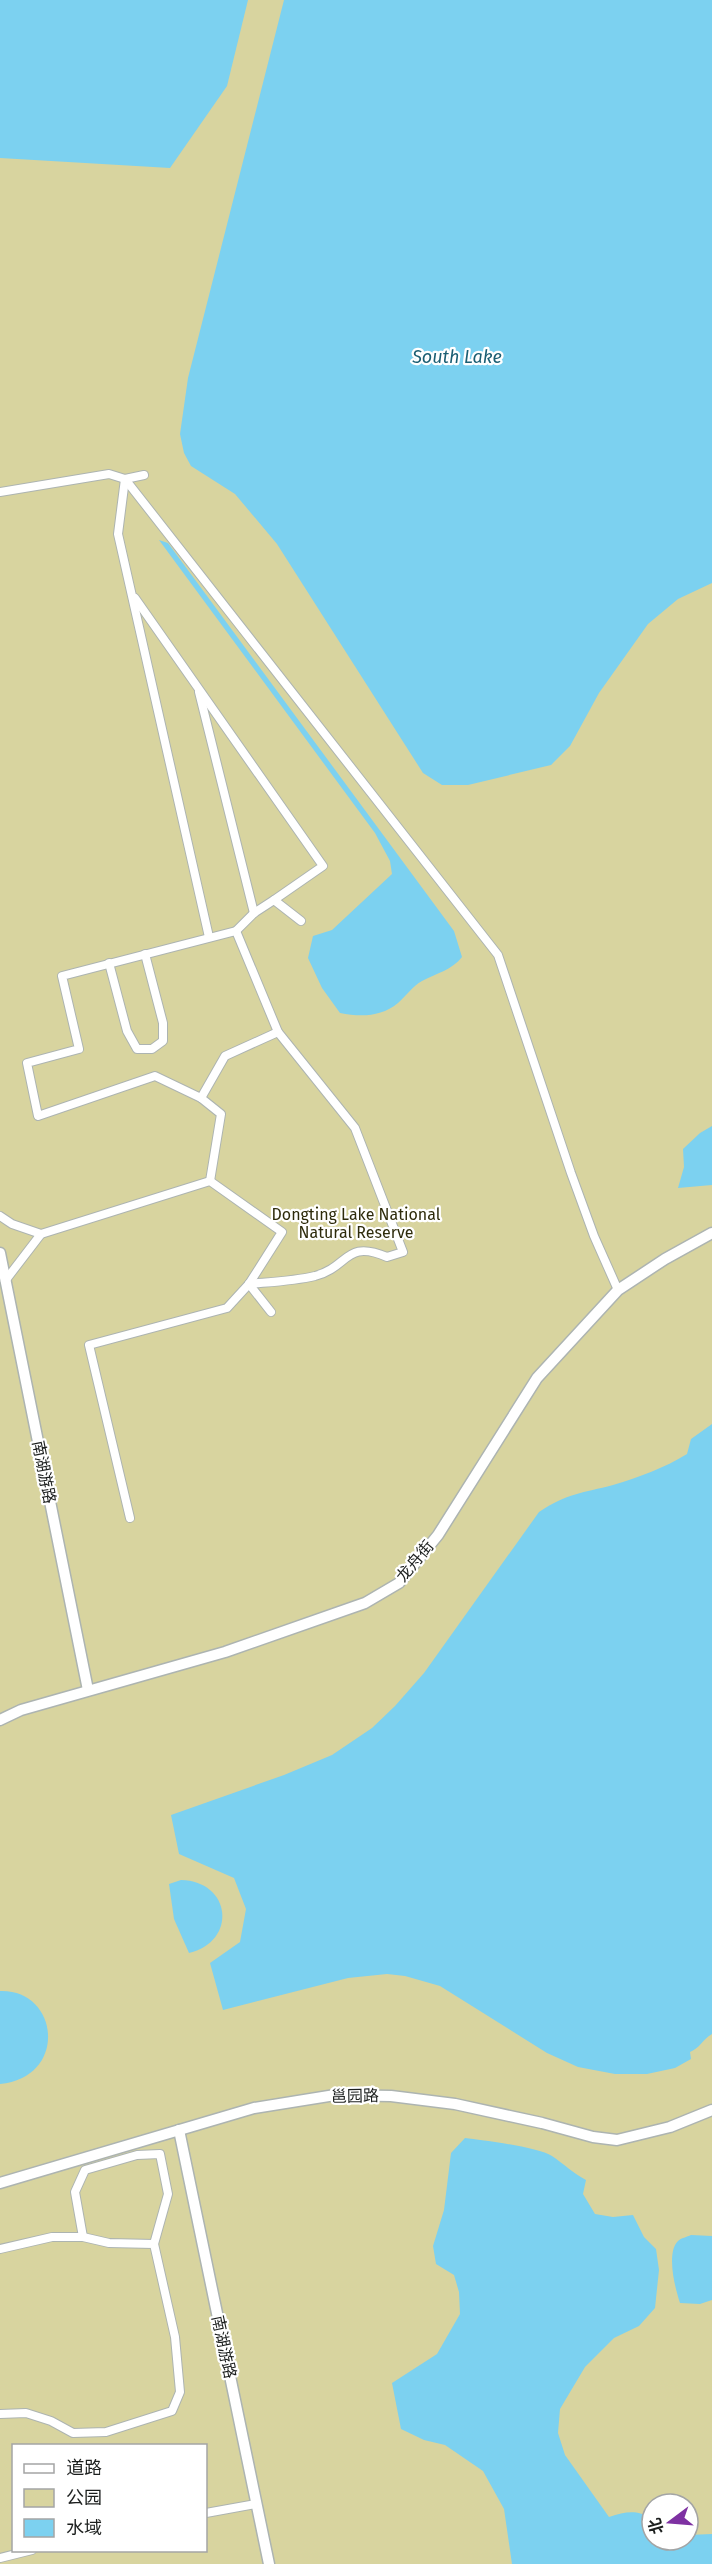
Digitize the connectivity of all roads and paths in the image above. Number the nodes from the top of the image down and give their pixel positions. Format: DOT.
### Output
graph roads {
  1 [pos="144,475"];
  2 [pos="125,479"];
  3 [pos="0,492"];
  4 [pos="132,595"];
  5 [pos="198,688"];
  6 [pos="274,900"];
  7 [pos="254,913"];
  8 [pos="301,921"];
  9 [pos="236,931"];
  10 [pos="209,938"];
  11 [pos="145,954"];
  12 [pos="109,963"];
  13 [pos="278,1032"];
  14 [pos="201,1098"];
  15 [pos="210,1181"];
  16 [pos="0,1216"];
  17 [pos="712,1233"];
  18 [pos="41,1234"];
  19 [pos="0,1253"];
  20 [pos="5,1281"];
  21 [pos="249,1284"];
  22 [pos="618,1290"];
  23 [pos="271,1312"];
  24 [pos="130,1518"];
  25 [pos="88,1690"];
  26 [pos="0,1720"];
  27 [pos="712,2110"];
  28 [pos="179,2130"];
  29 [pos="0,2183"];
  30 [pos="83,2237"];
  31 [pos="154,2244"];
  32 [pos="0,2250"];
  33 [pos="0,2414"];
  34 [pos="256,2504"];
  35 [pos="207,2513"];
  36 [pos="24,2552"];
  37 [pos="0,2558"];
  38 [pos="269,2564"];
  1 -- 2 [label="street"];
  2 -- 3 [label="street"];
  2 -- 4 [label="street"];
  2 -- 22 [label="street"];
  4 -- 5 [label="street"];
  4 -- 10 [label="street"];
  5 -- 6 [label="street"];
  5 -- 7 [label="street"];
  6 -- 7 [label="street"];
  6 -- 8 [label="street"];
  7 -- 9 [label="street"];
  9 -- 10 [label="street"];
  9 -- 13 [label="street"];
  10 -- 11 [label="street"];
  11 -- 12 [label="street"];
  11 -- 12 [label="street"];
  12 -- 14 [label="street"];
  13 -- 14 [label="street"];
  13 -- 21 [label="street"];
  14 -- 15 [label="street"];
  15 -- 18 [label="street"];
  15 -- 21 [label="street"];
  16 -- 18 [label="street"];
  17 -- 22 [label="street, 龙舟街"];
  18 -- 20 [label="street"];
  19 -- 20 [label="street, 南湖游路"];
  20 -- 25 [label="street, 南湖游路"];
  21 -- 23 [label="street"];
  21 -- 24 [label="street"];
  22 -- 25 [label="street, 龙舟街"];
  25 -- 26 [label="street, 龙舟街"];
  27 -- 28 [label="street, 邕园路"];
  28 -- 29 [label="street, 邕园路"];
  28 -- 34 [label="street, 南湖游路"];
  30 -- 31 [label="street"];
  30 -- 31 [label="street"];
  30 -- 32 [label="street"];
  31 -- 33 [label="street"];
  34 -- 35 [label="street"];
  34 -- 38 [label="street, 南湖游路"];
  36 -- 37 [label="street"];
}
